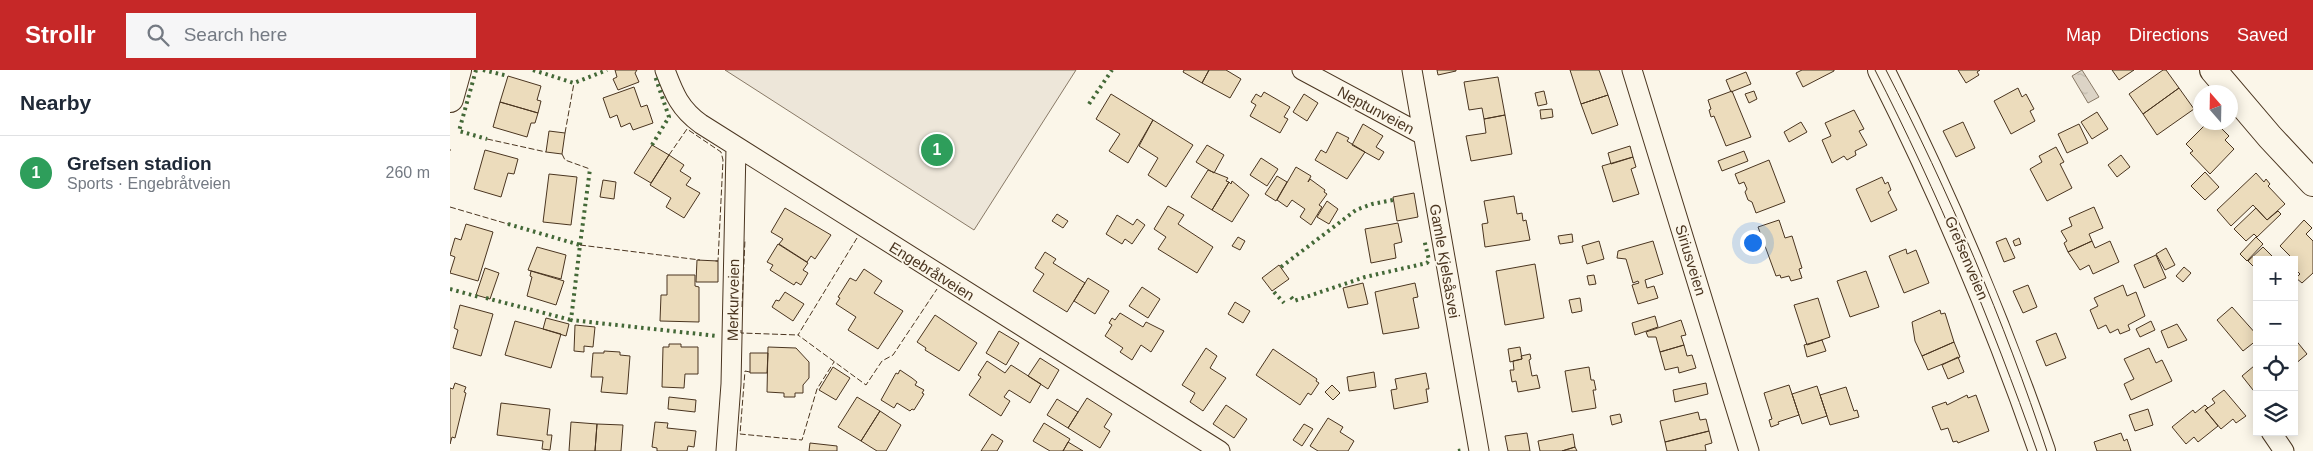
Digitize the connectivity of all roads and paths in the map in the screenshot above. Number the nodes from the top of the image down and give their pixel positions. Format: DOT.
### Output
graph roads {
  1 [pos="458,70"];
  2 [pos="665,70"];
  3 [pos="1302,70"];
  4 [pos="1412,70"];
  5 [pos="1632,70"];
  6 [pos="1881,70"];
  7 [pos="2213,70"];
  8 [pos="450,99"];
  9 [pos="1423,135"];
  10 [pos="736,148"];
  11 [pos="2313,183"];
  12 [pos="2274,436"];
  13 [pos="726,451"];
  14 [pos="1220,451"];
  15 [pos="1479,451"];
  16 [pos="1750,451"];
  17 [pos="2042,451"];
  18 [pos="2284,451"];
  1 -- 8 [label="main road"];
  2 -- 10 [label="street, Engebråtveien"];
  3 -- 9 [label="street, Neptunveien"];
  4 -- 9 [label="street, Gamle Kjelsåsvei"];
  5 -- 16 [label="street, Siriusveien"];
  6 -- 17 [label="main road, Grefsenveien"];
  7 -- 11 [label="main road"];
  9 -- 15 [label="street, Gamle Kjelsåsvei"];
  10 -- 13 [label="street, Merkurveien"];
  10 -- 14 [label="street, Engebråtveien"];
  12 -- 18 [label="street"];
}
